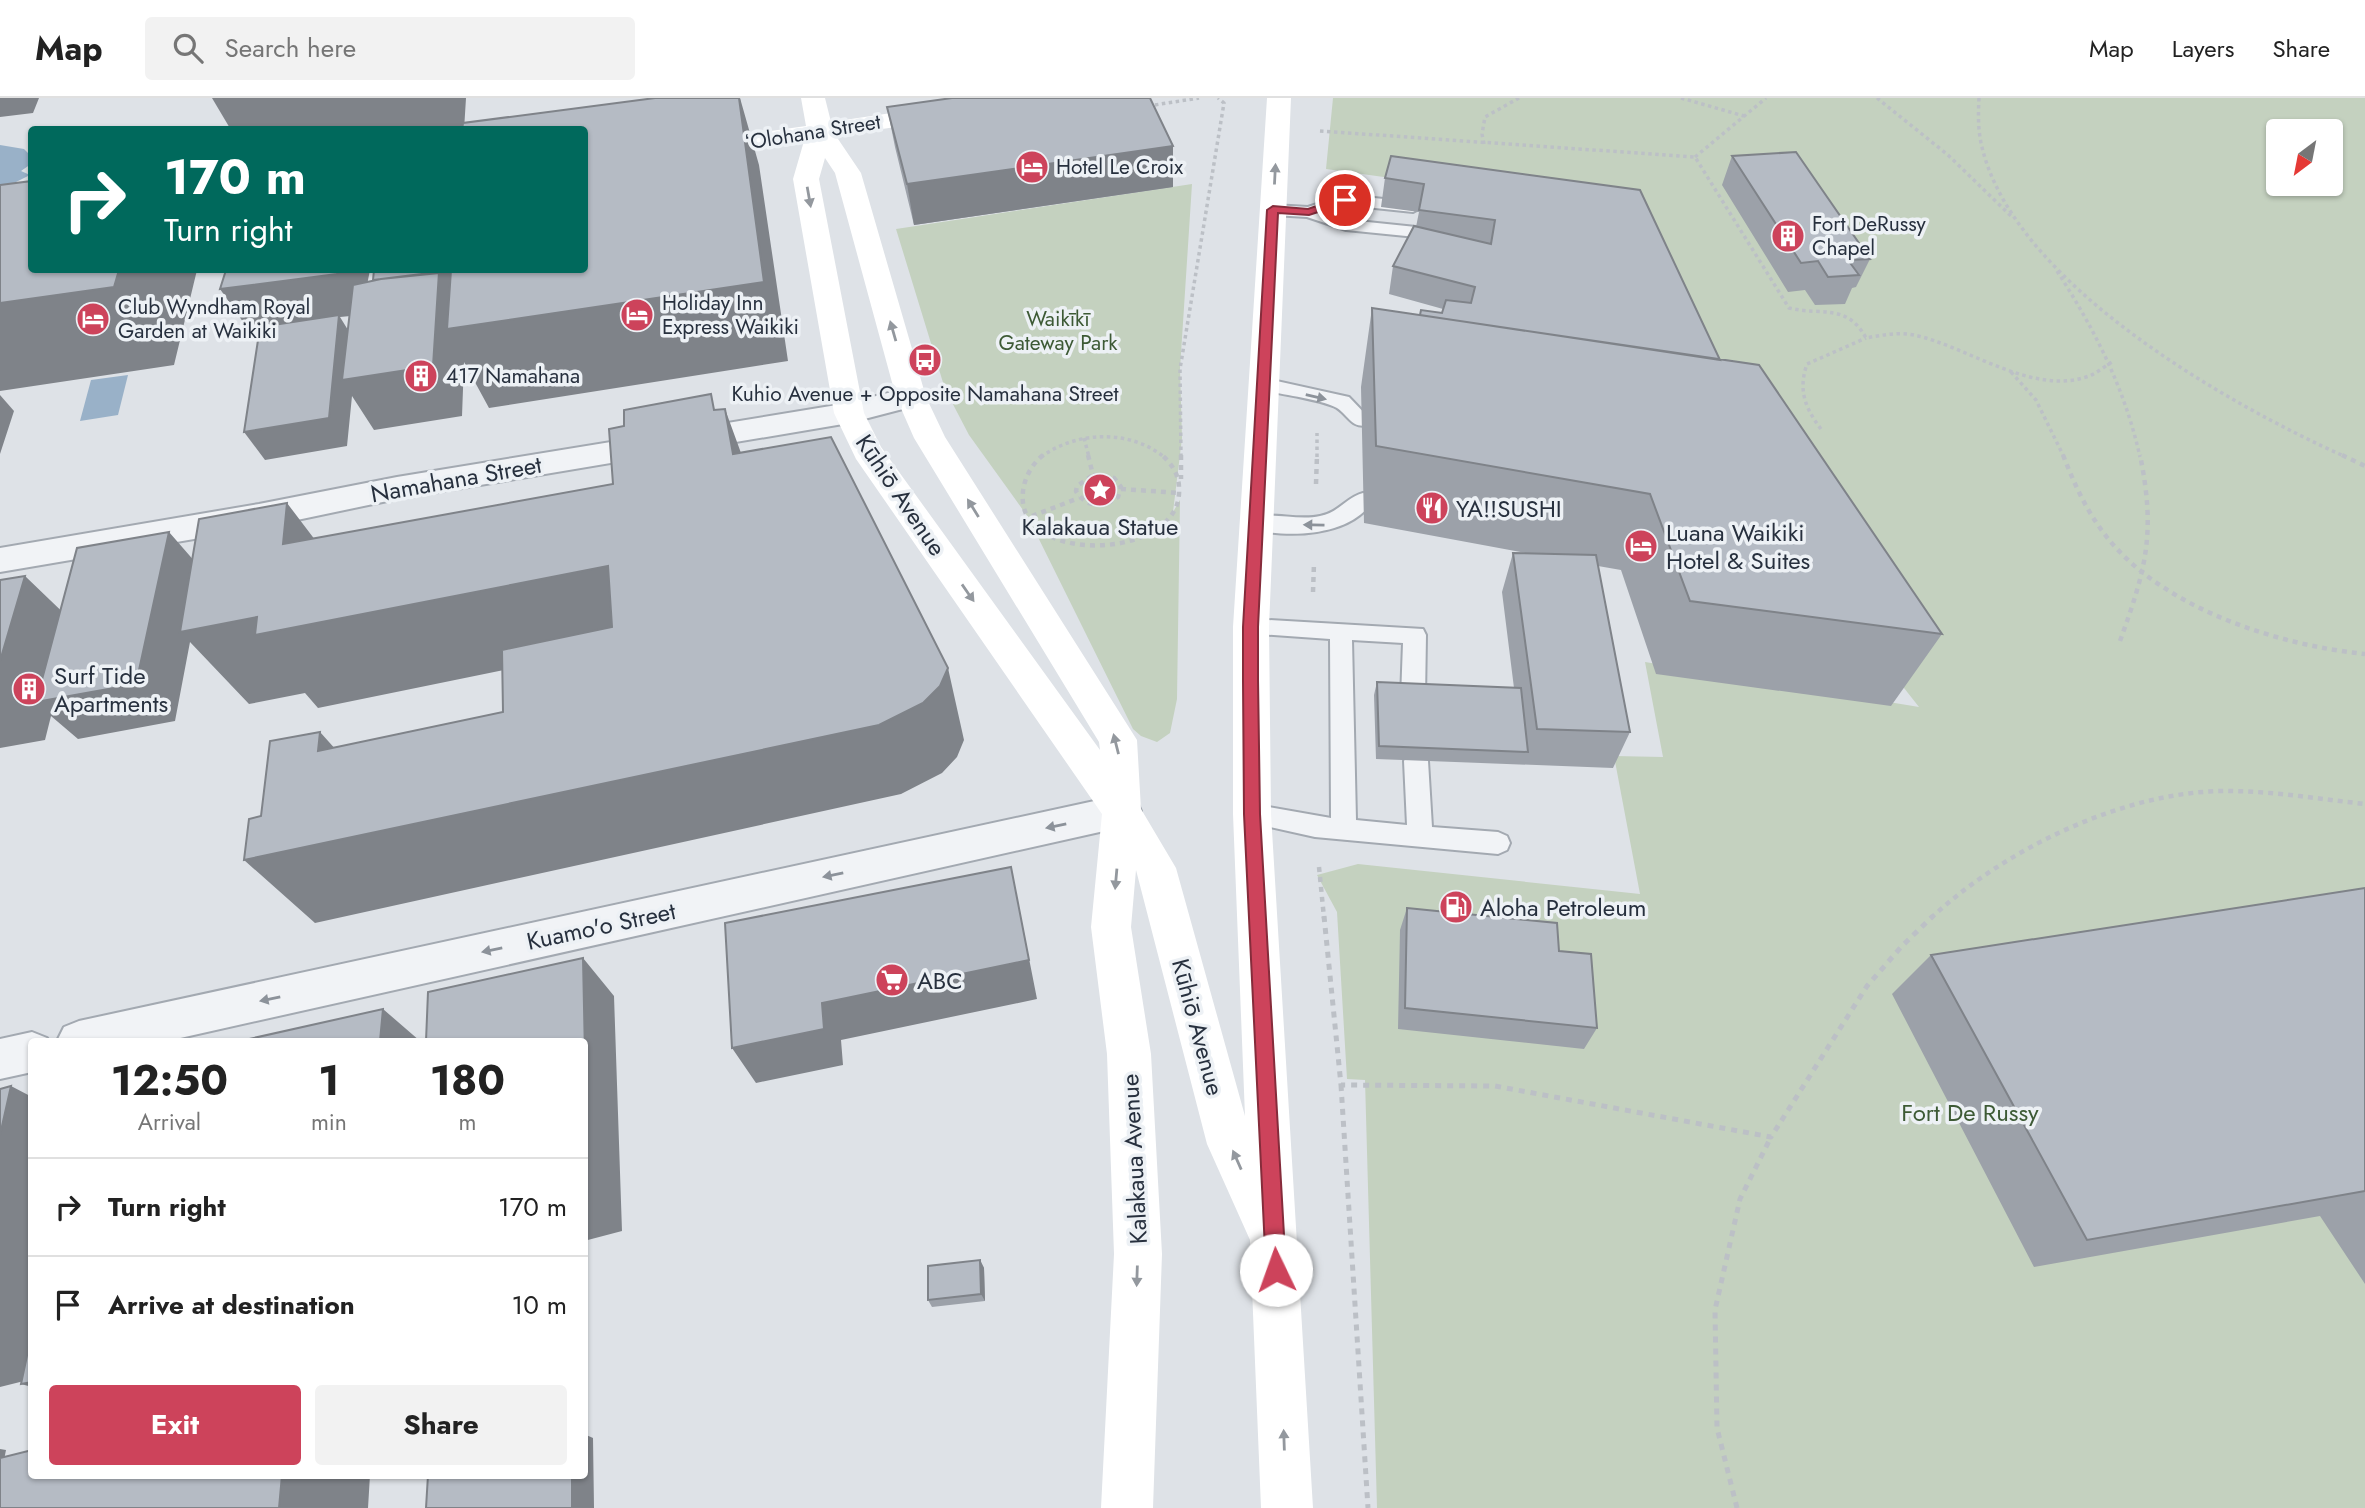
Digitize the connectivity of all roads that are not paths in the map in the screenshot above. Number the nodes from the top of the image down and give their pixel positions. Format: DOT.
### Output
graph roads {
  1 [pos="813,98"];
  2 [pos="1042,98"];
  3 [pos="1279,98"];
  4 [pos="820,131"];
  5 [pos="679,152"];
  6 [pos="1273,210"];
  7 [pos="1436,210"];
  8 [pos="1309,212"];
  9 [pos="1416,232"];
  10 [pos="1263,384"];
  11 [pos="911,397"];
  12 [pos="849,413"];
  13 [pos="1362,420"];
  14 [pos="1363,500"];
  15 [pos="1256,523"];
  16 [pos="0,560"];
  17 [pos="1251,627"];
  18 [pos="1341,632"];
  19 [pos="1413,698"];
  20 [pos="1416,761"];
  21 [pos="1122,811"];
  22 [pos="1252,814"];
  23 [pos="1344,830"];
  24 [pos="1420,836"];
  25 [pos="1498,843"];
  26 [pos="93,1038"];
  27 [pos="28,1053"];
  28 [pos="0,1059"];
  29 [pos="1275,1244"];
  30 [pos="1127,1508"];
  31 [pos="1287,1508"];
  1 -- 4 [label="street, Kūhiō Avenue"];
  2 -- 4 [label="street, ʻOlohana Street"];
  6 -- 3 [label="street, one-way"];
  4 -- 5 [label="street, ʻOlohana Street"];
  11 -- 4 [label="street, Kūhiō Avenue, one-way"];
  4 -- 12 [label="street, Kūhiō Avenue, one-way"];
  6 -- 8 [label="lane"];
  6 -- 10 [label="street"];
  7 -- 8 [label="lane"];
  8 -- 9 [label="lane"];
  10 -- 13 [label="lane, one-way"];
  10 -- 15 [label="street"];
  11 -- 12 [label="street, Namahana Street"];
  21 -- 11 [label="street, Kūhiō Avenue, one-way"];
  12 -- 16 [label="street, Namahana Street"];
  12 -- 21 [label="street, Kūhiō Avenue, one-way"];
  14 -- 15 [label="lane, one-way"];
  15 -- 17 [label="street"];
  17 -- 18 [label="lane"];
  17 -- 22 [label="street"];
  18 -- 19 [label="lane"];
  18 -- 23 [label="lane"];
  20 -- 24 [label="lane"];
  21 -- 26 [label="street, Kuamo'o Street, one-way"];
  29 -- 21 [label="street, Kūhiō Avenue, one-way"];
  21 -- 30 [label="street, Kalakaua Avenue, one-way"];
  22 -- 23 [label="lane"];
  22 -- 29 [label="street"];
  23 -- 24 [label="lane"];
  24 -- 25 [label="lane"];
  27 -- 28 [label="street"];
  31 -- 29 [label="street, one-way"];
}
